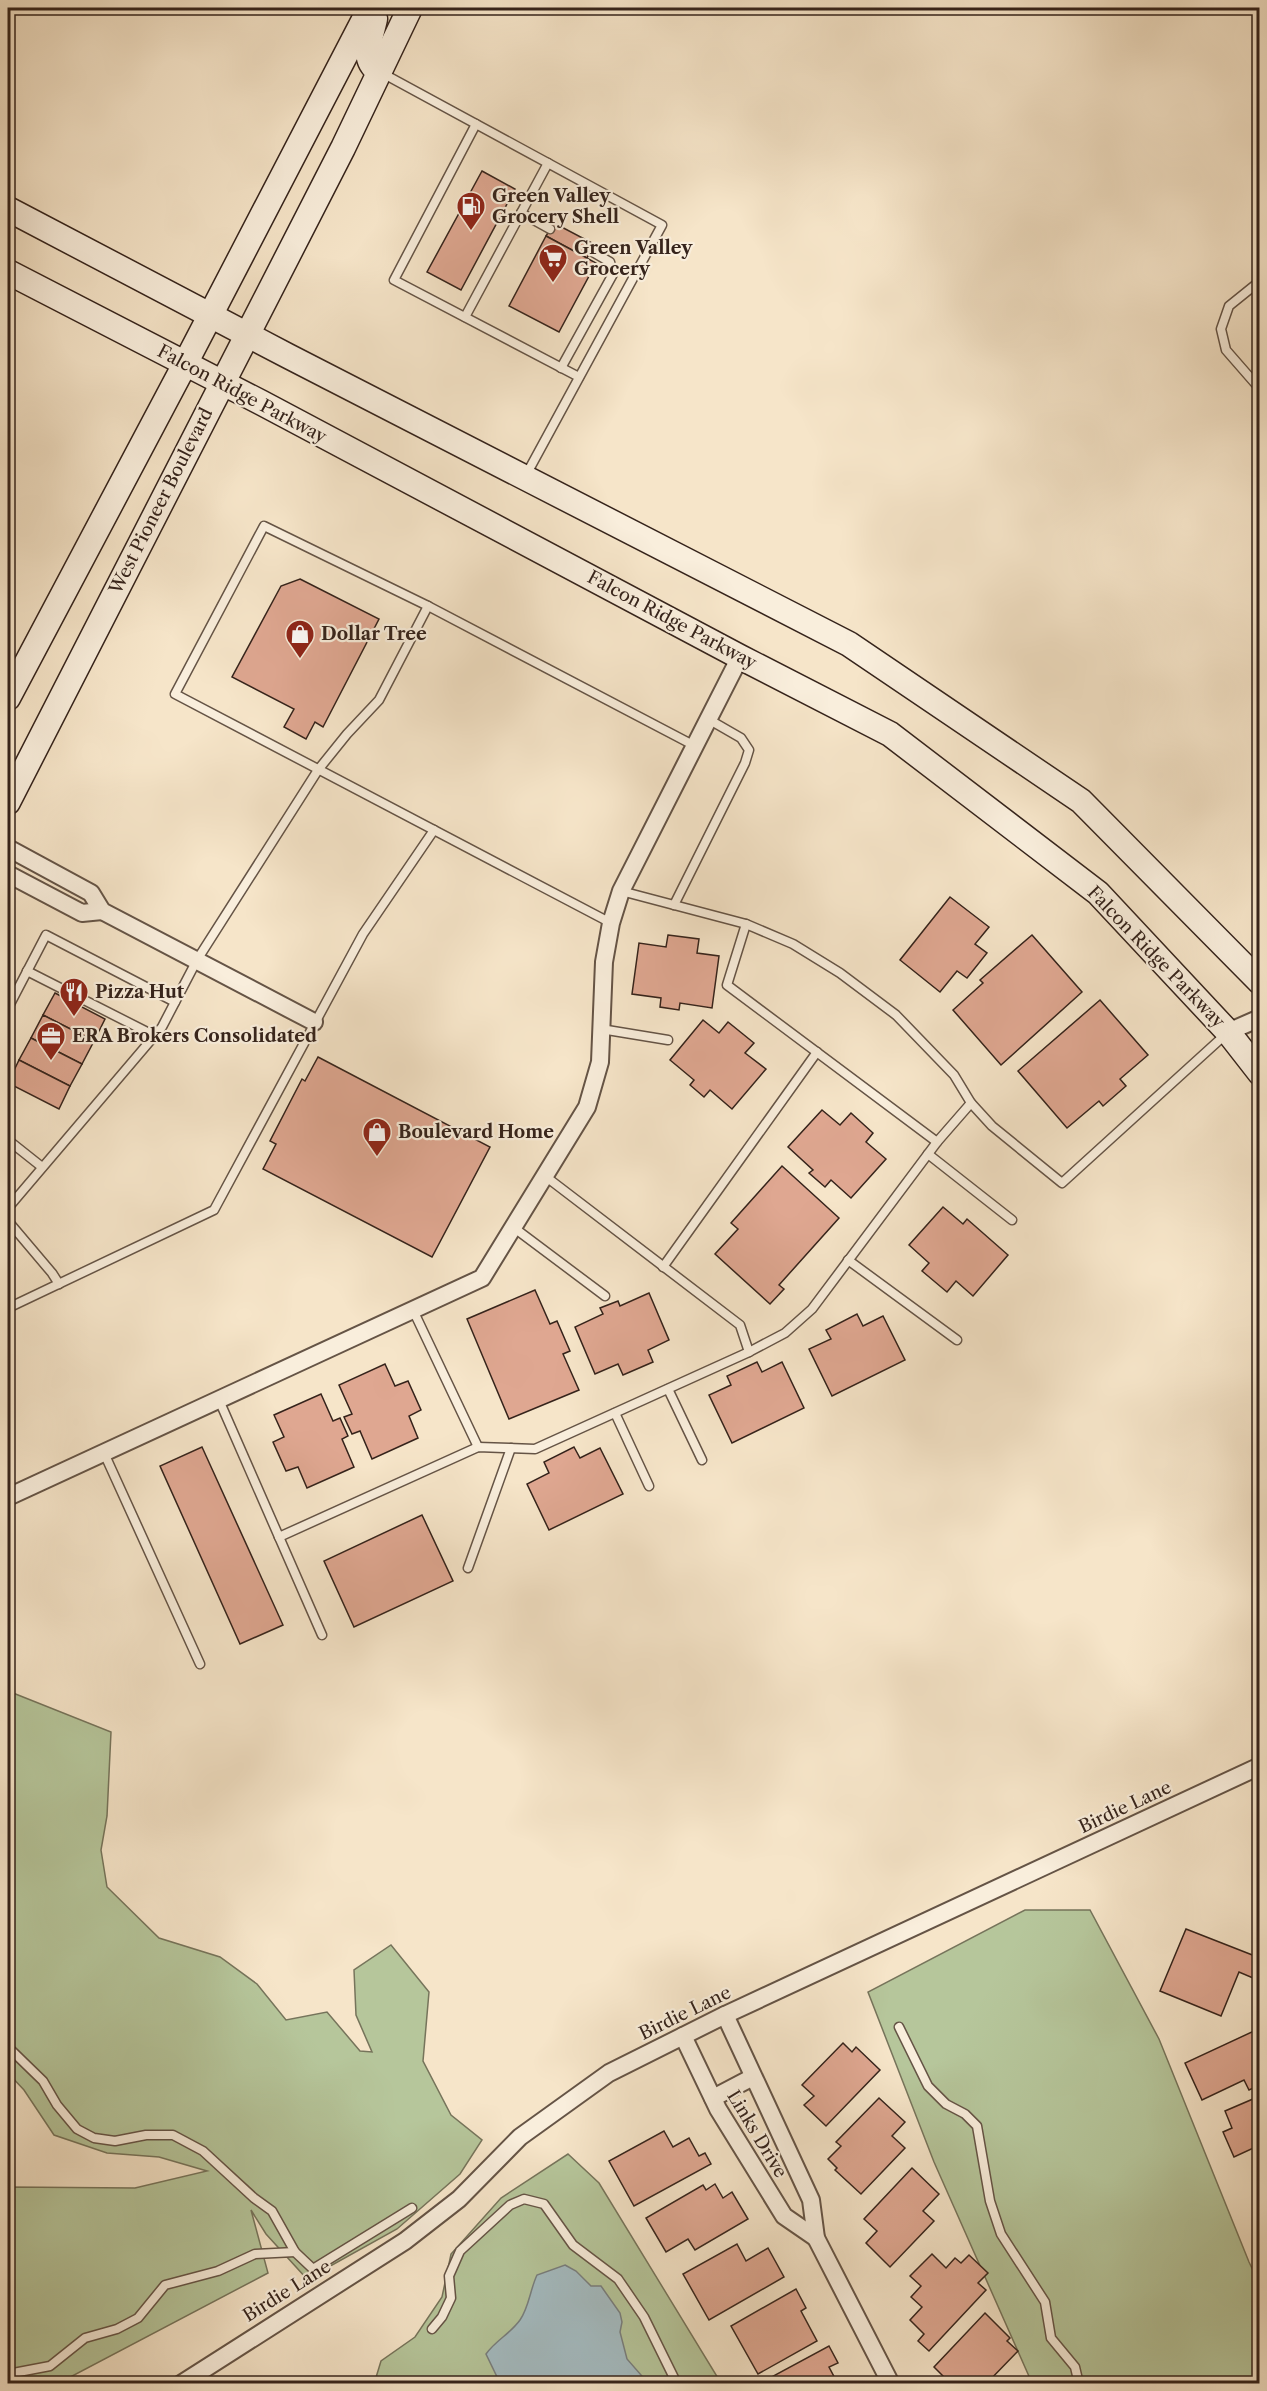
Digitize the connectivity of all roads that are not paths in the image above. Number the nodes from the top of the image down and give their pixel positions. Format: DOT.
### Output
graph roads {
  1 [pos="370,8"];
  2 [pos="377,8"];
  3 [pos="410,8"];
  4 [pos="379,72"];
  5 [pos="476,124"];
  6 [pos="548,164"];
  7 [pos="8,209"];
  8 [pos="521,213"];
  9 [pos="550,229"];
  10 [pos="591,251"];
  11 [pos="8,272"];
  12 [pos="1260,281"];
  13 [pos="210,315"];
  14 [pos="465,317"];
  15 [pos="246,334"];
  16 [pos="185,364"];
  17 [pos="561,368"];
  18 [pos="579,377"];
  19 [pos="221,382"];
  20 [pos="1260,389"];
  21 [pos="525,477"];
  22 [pos="428,606"];
  23 [pos="740,657"];
  24 [pos="8,698"];
  25 [pos="708,719"];
  26 [pos="695,746"];
  27 [pos="318,770"];
  28 [pos="8,801"];
  29 [pos="434,830"];
  30 [pos="8,848"];
  31 [pos="8,874"];
  32 [pos="621,891"];
  33 [pos="674,905"];
  34 [pos="102,911"];
  35 [pos="611,923"];
  36 [pos="746,924"];
  37 [pos="197,960"];
  38 [pos="27,972"];
  39 [pos="1260,982"];
  40 [pos="175,1002"];
  41 [pos="8,1008"];
  42 [pos="1260,1018"];
  43 [pos="314,1022"];
  44 [pos="601,1029"];
  45 [pos="1228,1032"];
  46 [pos="155,1036"];
  47 [pos="668,1040"];
  48 [pos="817,1052"];
  49 [pos="1260,1073"];
  50 [pos="971,1103"];
  51 [pos="8,1140"];
  52 [pos="937,1142"];
  53 [pos="928,1154"];
  54 [pos="42,1167"];
  55 [pos="545,1176"];
  56 [pos="8,1208"];
  57 [pos="1012,1220"];
  58 [pos="8,1221"];
  59 [pos="513,1227"];
  60 [pos="848,1260"];
  61 [pos="663,1267"];
  62 [pos="59,1284"];
  63 [pos="605,1296"];
  64 [pos="8,1308"];
  65 [pos="413,1310"];
  66 [pos="957,1340"];
  67 [pos="749,1352"];
  68 [pos="668,1389"];
  69 [pos="219,1400"];
  70 [pos="615,1413"];
  71 [pos="478,1447"];
  72 [pos="511,1448"];
  73 [pos="104,1453"];
  74 [pos="702,1460"];
  75 [pos="648,1486"];
  76 [pos="8,1497"];
  77 [pos="279,1537"];
  78 [pos="468,1568"];
  79 [pos="322,1635"];
  80 [pos="200,1664"];
  81 [pos="1260,1766"];
  82 [pos="725,2015"];
  83 [pos="899,2027"];
  84 [pos="683,2036"];
  85 [pos="8,2046"];
  86 [pos="753,2077"];
  87 [pos="712,2098"];
  88 [pos="412,2208"];
  89 [pos="816,2238"];
  90 [pos="295,2252"];
  91 [pos="432,2329"];
  92 [pos="8,2374"];
  93 [pos="181,2384"];
  94 [pos="677,2384"];
  95 [pos="891,2384"];
  96 [pos="1079,2384"];
  1 -- 13 [label="main road"];
  2 -- 4 [label="main road"];
  3 -- 4 [label="main road, West Pioneer Boulevard"];
  4 -- 5 [label="lane"];
  4 -- 15 [label="main road, West Pioneer Boulevard"];
  5 -- 6 [label="lane"];
  5 -- 14 [label="lane"];
  6 -- 8 [label="lane"];
  6 -- 18 [label="lane"];
  7 -- 13 [label="main road"];
  8 -- 9 [label="lane"];
  8 -- 14 [label="lane"];
  10 -- 17 [label="lane"];
  11 -- 16 [label="main road, Falcon Ridge Parkway"];
  12 -- 20 [label="lane"];
  13 -- 15 [label="main road"];
  13 -- 16 [label="main road"];
  14 -- 17 [label="lane"];
  15 -- 19 [label="main road, West Pioneer Boulevard"];
  15 -- 21 [label="main road"];
  16 -- 19 [label="main road, Falcon Ridge Parkway"];
  16 -- 24 [label="main road"];
  17 -- 18 [label="lane"];
  18 -- 21 [label="lane"];
  19 -- 23 [label="main road, Falcon Ridge Parkway"];
  19 -- 28 [label="main road, West Pioneer Boulevard"];
  21 -- 39 [label="main road"];
  22 -- 26 [label="lane"];
  22 -- 27 [label="lane"];
  22 -- 27 [label="lane"];
  23 -- 25 [label="street"];
  23 -- 45 [label="main road, Falcon Ridge Parkway"];
  25 -- 26 [label="street"];
  25 -- 33 [label="lane"];
  26 -- 32 [label="street"];
  27 -- 29 [label="lane"];
  27 -- 37 [label="lane"];
  29 -- 35 [label="lane"];
  29 -- 43 [label="lane"];
  30 -- 34 [label="street"];
  31 -- 34 [label="street"];
  32 -- 33 [label="lane"];
  32 -- 35 [label="street"];
  33 -- 36 [label="lane"];
  34 -- 37 [label="street"];
  35 -- 44 [label="street"];
  36 -- 48 [label="lane"];
  36 -- 50 [label="lane"];
  37 -- 40 [label="lane"];
  37 -- 43 [label="street"];
  38 -- 40 [label="lane"];
  38 -- 41 [label="lane"];
  38 -- 46 [label="lane"];
  40 -- 46 [label="lane"];
  42 -- 45 [label="street"];
  43 -- 62 [label="lane"];
  44 -- 47 [label="lane"];
  44 -- 55 [label="street"];
  45 -- 49 [label="main road, Falcon Ridge Parkway"];
  45 -- 50 [label="lane"];
  46 -- 54 [label="lane"];
  48 -- 52 [label="lane"];
  48 -- 61 [label="lane"];
  50 -- 52 [label="lane"];
  51 -- 54 [label="lane"];
  52 -- 53 [label="lane"];
  53 -- 57 [label="lane"];
  53 -- 60 [label="lane"];
  54 -- 56 [label="lane"];
  55 -- 59 [label="street"];
  55 -- 61 [label="lane"];
  58 -- 62 [label="lane"];
  59 -- 63 [label="lane"];
  59 -- 65 [label="street"];
  60 -- 66 [label="lane"];
  60 -- 67 [label="lane"];
  61 -- 67 [label="lane"];
  62 -- 64 [label="lane"];
  65 -- 69 [label="street"];
  65 -- 71 [label="lane"];
  67 -- 68 [label="lane"];
  68 -- 70 [label="lane"];
  68 -- 74 [label="lane"];
  69 -- 73 [label="street"];
  69 -- 77 [label="lane"];
  70 -- 72 [label="lane"];
  70 -- 75 [label="lane"];
  71 -- 72 [label="lane"];
  71 -- 77 [label="lane"];
  72 -- 78 [label="lane"];
  73 -- 76 [label="street"];
  73 -- 80 [label="lane"];
  77 -- 79 [label="lane"];
  81 -- 82 [label="street, Birdie Lane"];
  82 -- 84 [label="street, Birdie Lane"];
  82 -- 86 [label="street, Links Drive"];
  83 -- 96 [label="lane"];
  84 -- 87 [label="street, Links Drive"];
  84 -- 93 [label="street, Birdie Lane"];
  85 -- 90 [label="lane"];
  86 -- 87 [label="street"];
  86 -- 89 [label="street, Links Drive"];
  87 -- 89 [label="street, Links Drive"];
  88 -- 90 [label="lane"];
  89 -- 95 [label="street, Links Drive"];
  90 -- 92 [label="lane"];
  91 -- 94 [label="lane"];
}
